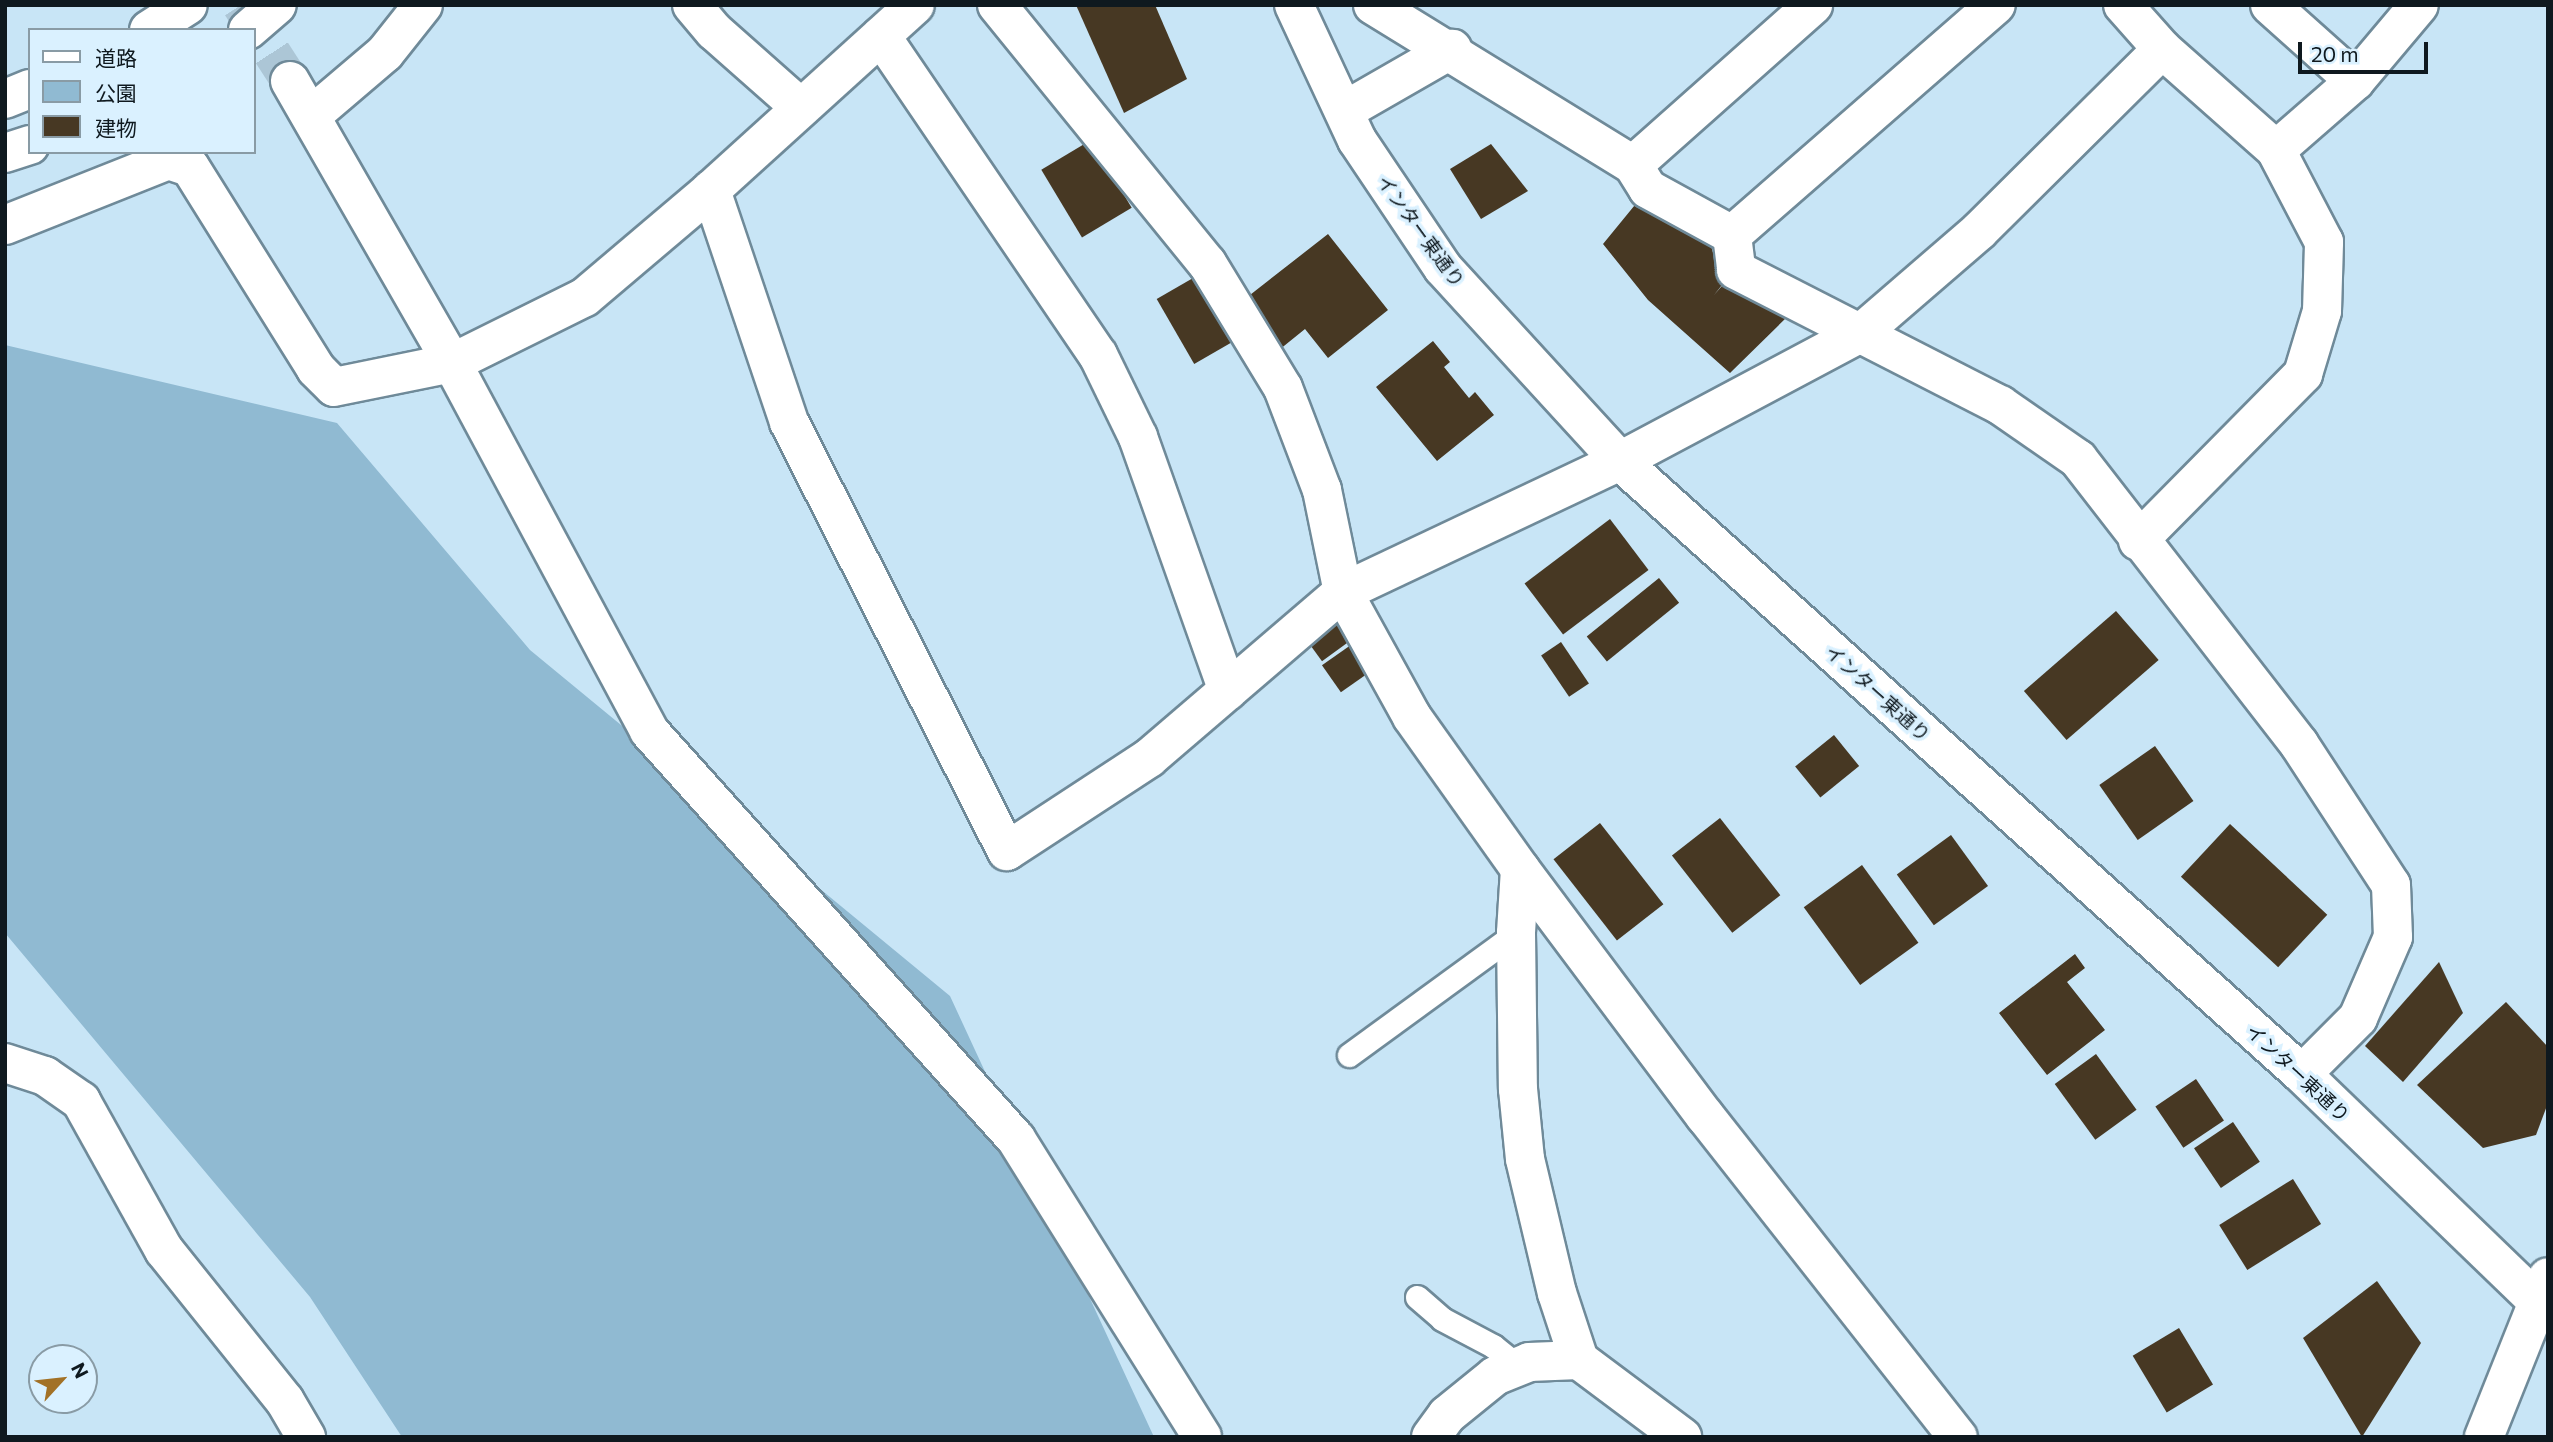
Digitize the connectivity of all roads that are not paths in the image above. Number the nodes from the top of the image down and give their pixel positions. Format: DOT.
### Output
graph roads {
  1 [pos="188,5"];
  2 [pos="277,5"];
  3 [pos="424,5"];
  4 [pos="692,5"];
  5 [pos="915,5"];
  6 [pos="997,5"];
  7 [pos="1294,5"];
  8 [pos="1373,5"];
  9 [pos="1814,5"];
  10 [pos="1996,5"];
  11 [pos="2123,5"];
  12 [pos="2270,5"];
  13 [pos="2419,5"];
  14 [pos="152,28"];
  15 [pos="250,28"];
  16 [pos="881,36"];
  17 [pos="2162,49"];
  18 [pos="1452,50"];
  19 [pos="290,81"];
  20 [pos="2355,81"];
  21 [pos="28,90"];
  22 [pos="5,99"];
  23 [pos="801,108"];
  24 [pos="1344,111"];
  25 [pos="311,116"];
  26 [pos="28,146"];
  27 [pos="2276,150"];
  28 [pos="5,153"];
  29 [pos="1633,165"];
  30 [pos="711,190"];
  31 [pos="5,225"];
  32 [pos="1732,235"];
  33 [pos="1861,333"];
  34 [pos="452,363"];
  35 [pos="1620,461"];
  36 [pos="2138,541"];
  37 [pos="1343,592"];
  38 [pos="1228,691"];
  39 [pos="1520,869"];
  40 [pos="1516,933"];
  41 [pos="1349,1055"];
  42 [pos="5,1063"];
  43 [pos="2302,1074"];
  44 [pos="2544,1296"];
  45 [pos="1417,1297"];
  46 [pos="1579,1360"];
  47 [pos="1519,1367"];
  48 [pos="306,1437"];
  49 [pos="1202,1437"];
  50 [pos="1431,1437"];
  51 [pos="1682,1437"];
  52 [pos="1958,1437"];
  53 [pos="2484,1437"];
  1 -- 14 [label="main road"];
  2 -- 15 [label="main road"];
  3 -- 25 [label="main road"];
  4 -- 23 [label="main road"];
  5 -- 16 [label="main road"];
  6 -- 37 [label="main road"];
  7 -- 24 [label="main road, インター東通り"];
  8 -- 18 [label="main road"];
  9 -- 29 [label="main road"];
  10 -- 32 [label="main road"];
  11 -- 17 [label="main road"];
  12 -- 20 [label="main road"];
  13 -- 20 [label="main road"];
  16 -- 23 [label="main road"];
  16 -- 38 [label="main road"];
  17 -- 27 [label="main road"];
  17 -- 33 [label="main road"];
  18 -- 24 [label="main road"];
  18 -- 29 [label="main road"];
  19 -- 25 [label="main road"];
  20 -- 27 [label="main road"];
  21 -- 22 [label="main road"];
  23 -- 30 [label="main road"];
  24 -- 35 [label="main road, インター東通り"];
  25 -- 34 [label="main road"];
  26 -- 28 [label="main road"];
  27 -- 36 [label="main road"];
  29 -- 32 [label="main road"];
  30 -- 34 [label="main road"];
  30 -- 38 [label="main road"];
  31 -- 34 [label="main road"];
  32 -- 33 [label="main road"];
  33 -- 35 [label="main road"];
  33 -- 36 [label="main road"];
  34 -- 49 [label="main road"];
  35 -- 37 [label="main road"];
  35 -- 43 [label="main road, インター東通り"];
  36 -- 43 [label="main road"];
  37 -- 38 [label="main road"];
  37 -- 39 [label="main road"];
  39 -- 40 [label="main road"];
  39 -- 52 [label="main road"];
  40 -- 41 [label="lane"];
  40 -- 46 [label="main road"];
  42 -- 48 [label="main road"];
  43 -- 44 [label="main road, インター東通り"];
  44 -- 53 [label="main road"];
  45 -- 47 [label="lane"];
  46 -- 47 [label="main road"];
  46 -- 51 [label="main road"];
  47 -- 50 [label="main road"];
}
